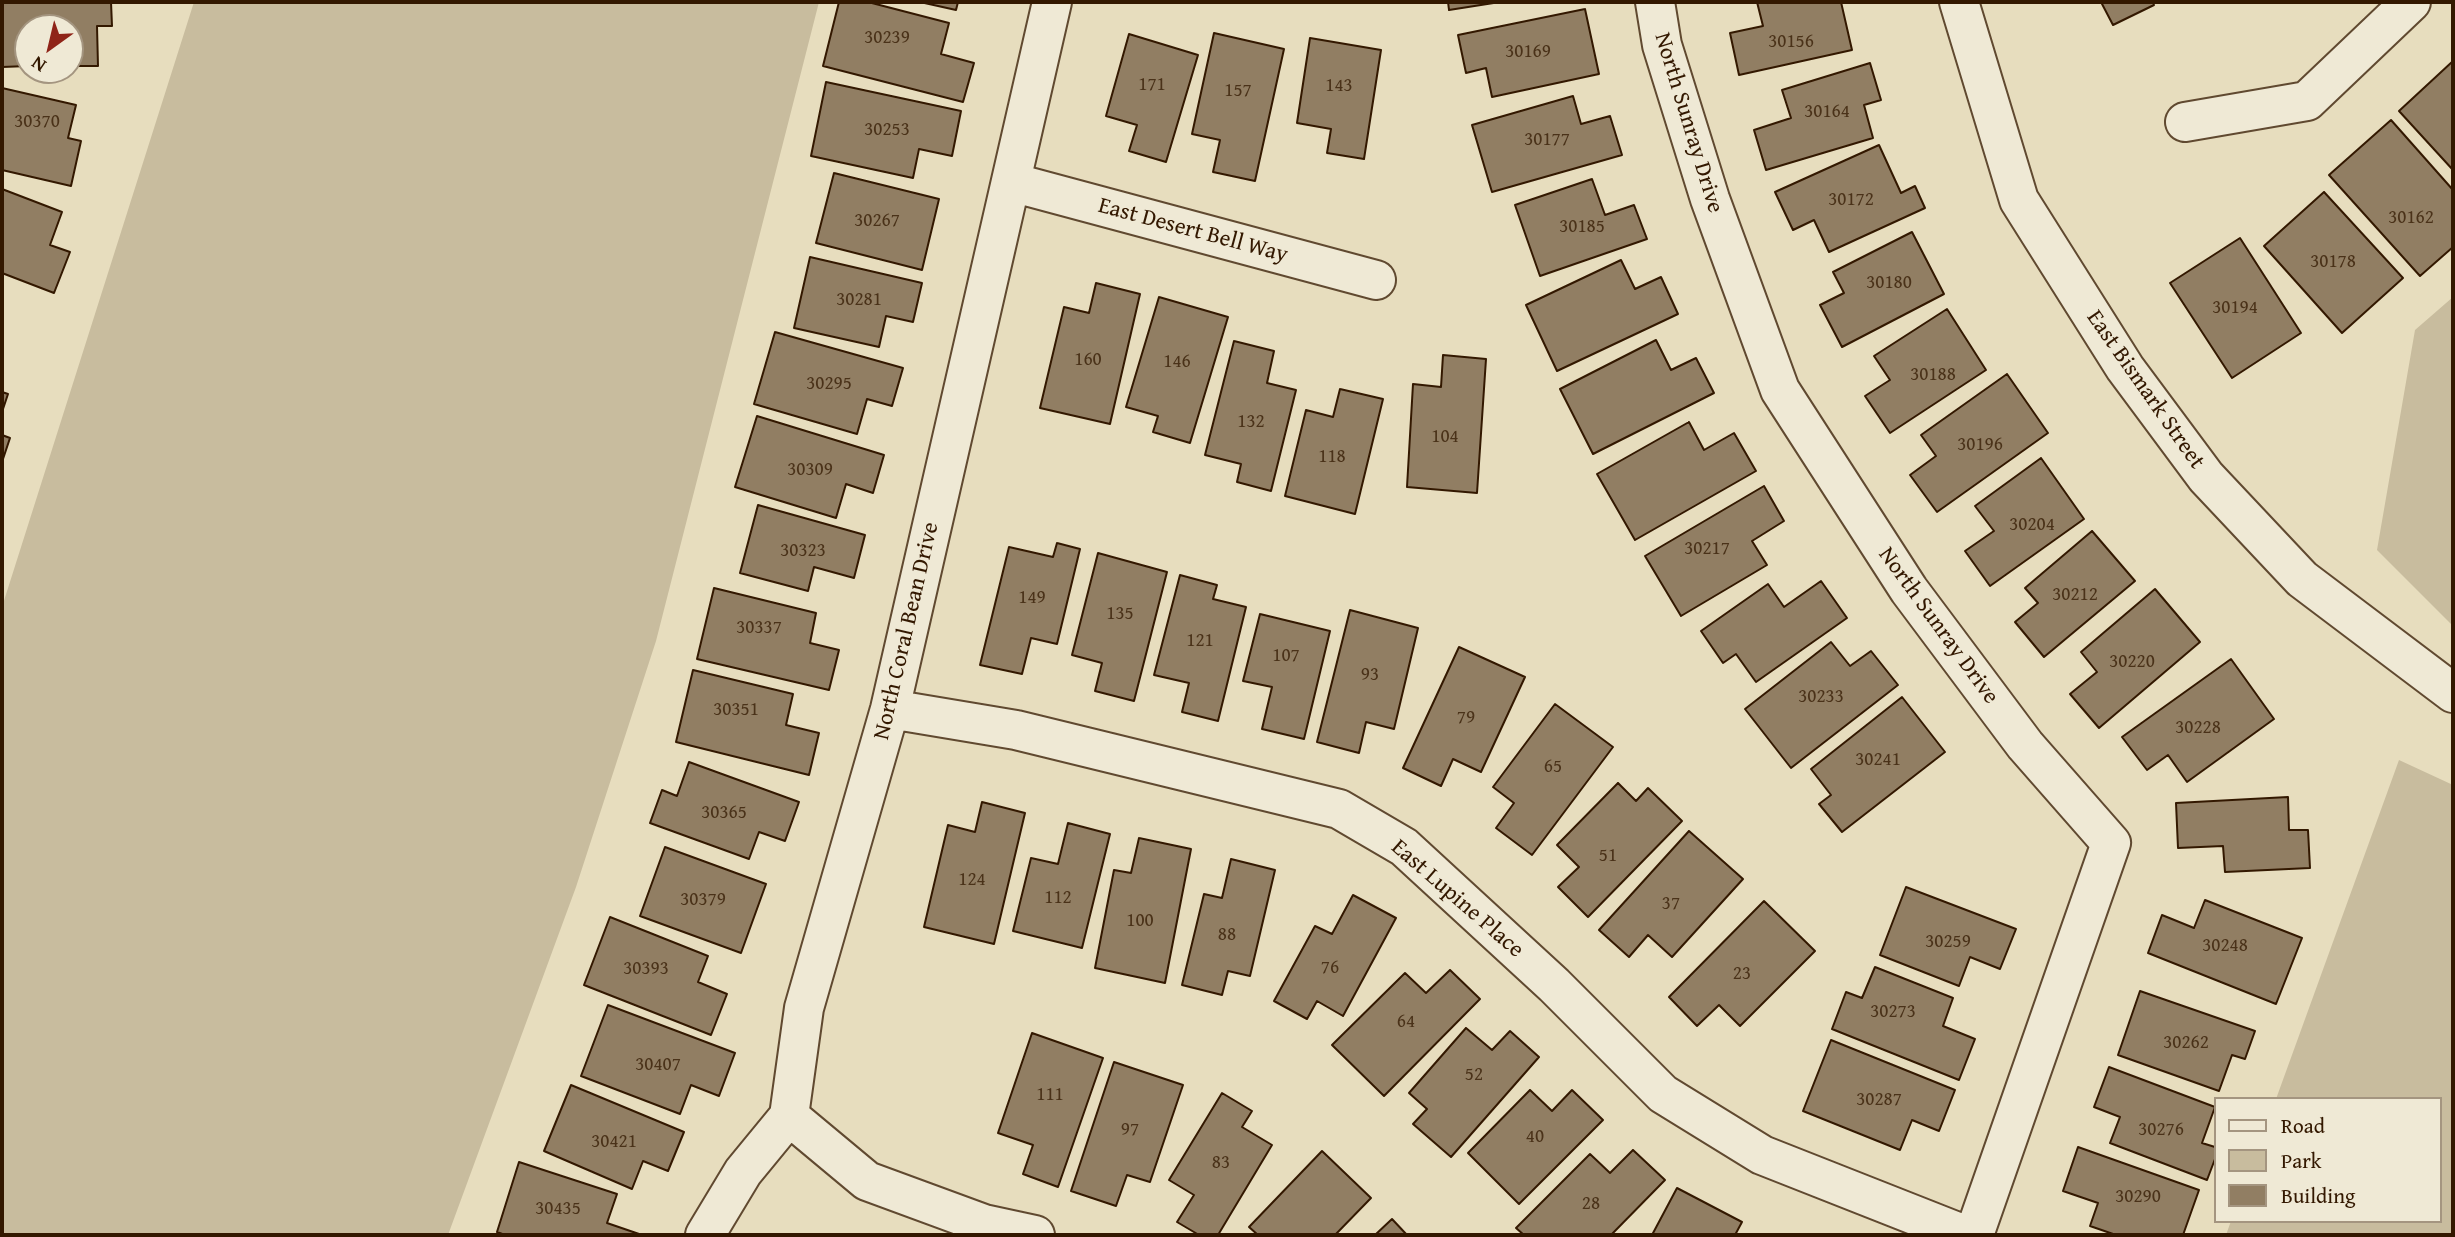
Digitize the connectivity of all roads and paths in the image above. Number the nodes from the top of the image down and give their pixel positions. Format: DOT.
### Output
graph roads {
  1 [pos="1052,2"];
  2 [pos="1654,2"];
  3 [pos="1959,2"];
  4 [pos="2411,2"];
  5 [pos="2185,122"];
  6 [pos="1011,182"];
  7 [pos="1376,280"];
  8 [pos="2453,693"];
  9 [pos="890,709"];
  10 [pos="789,1116"];
  11 [pos="705,1235"];
  12 [pos="1035,1235"];
  13 [pos="1965,1235"];
  14 [pos="1974,1235"];
  1 -- 6 [label="street, North Coral Bean Drive"];
  2 -- 14 [label="street, North Sunray Drive"];
  3 -- 8 [label="street, East Bismark Street"];
  4 -- 5 [label="street"];
  6 -- 7 [label="street, East Desert Bell Way"];
  6 -- 9 [label="street, North Coral Bean Drive"];
  9 -- 10 [label="street, North Coral Bean Drive"];
  9 -- 13 [label="street, East Lupine Place"];
  10 -- 11 [label="street"];
  10 -- 12 [label="street"];
}
